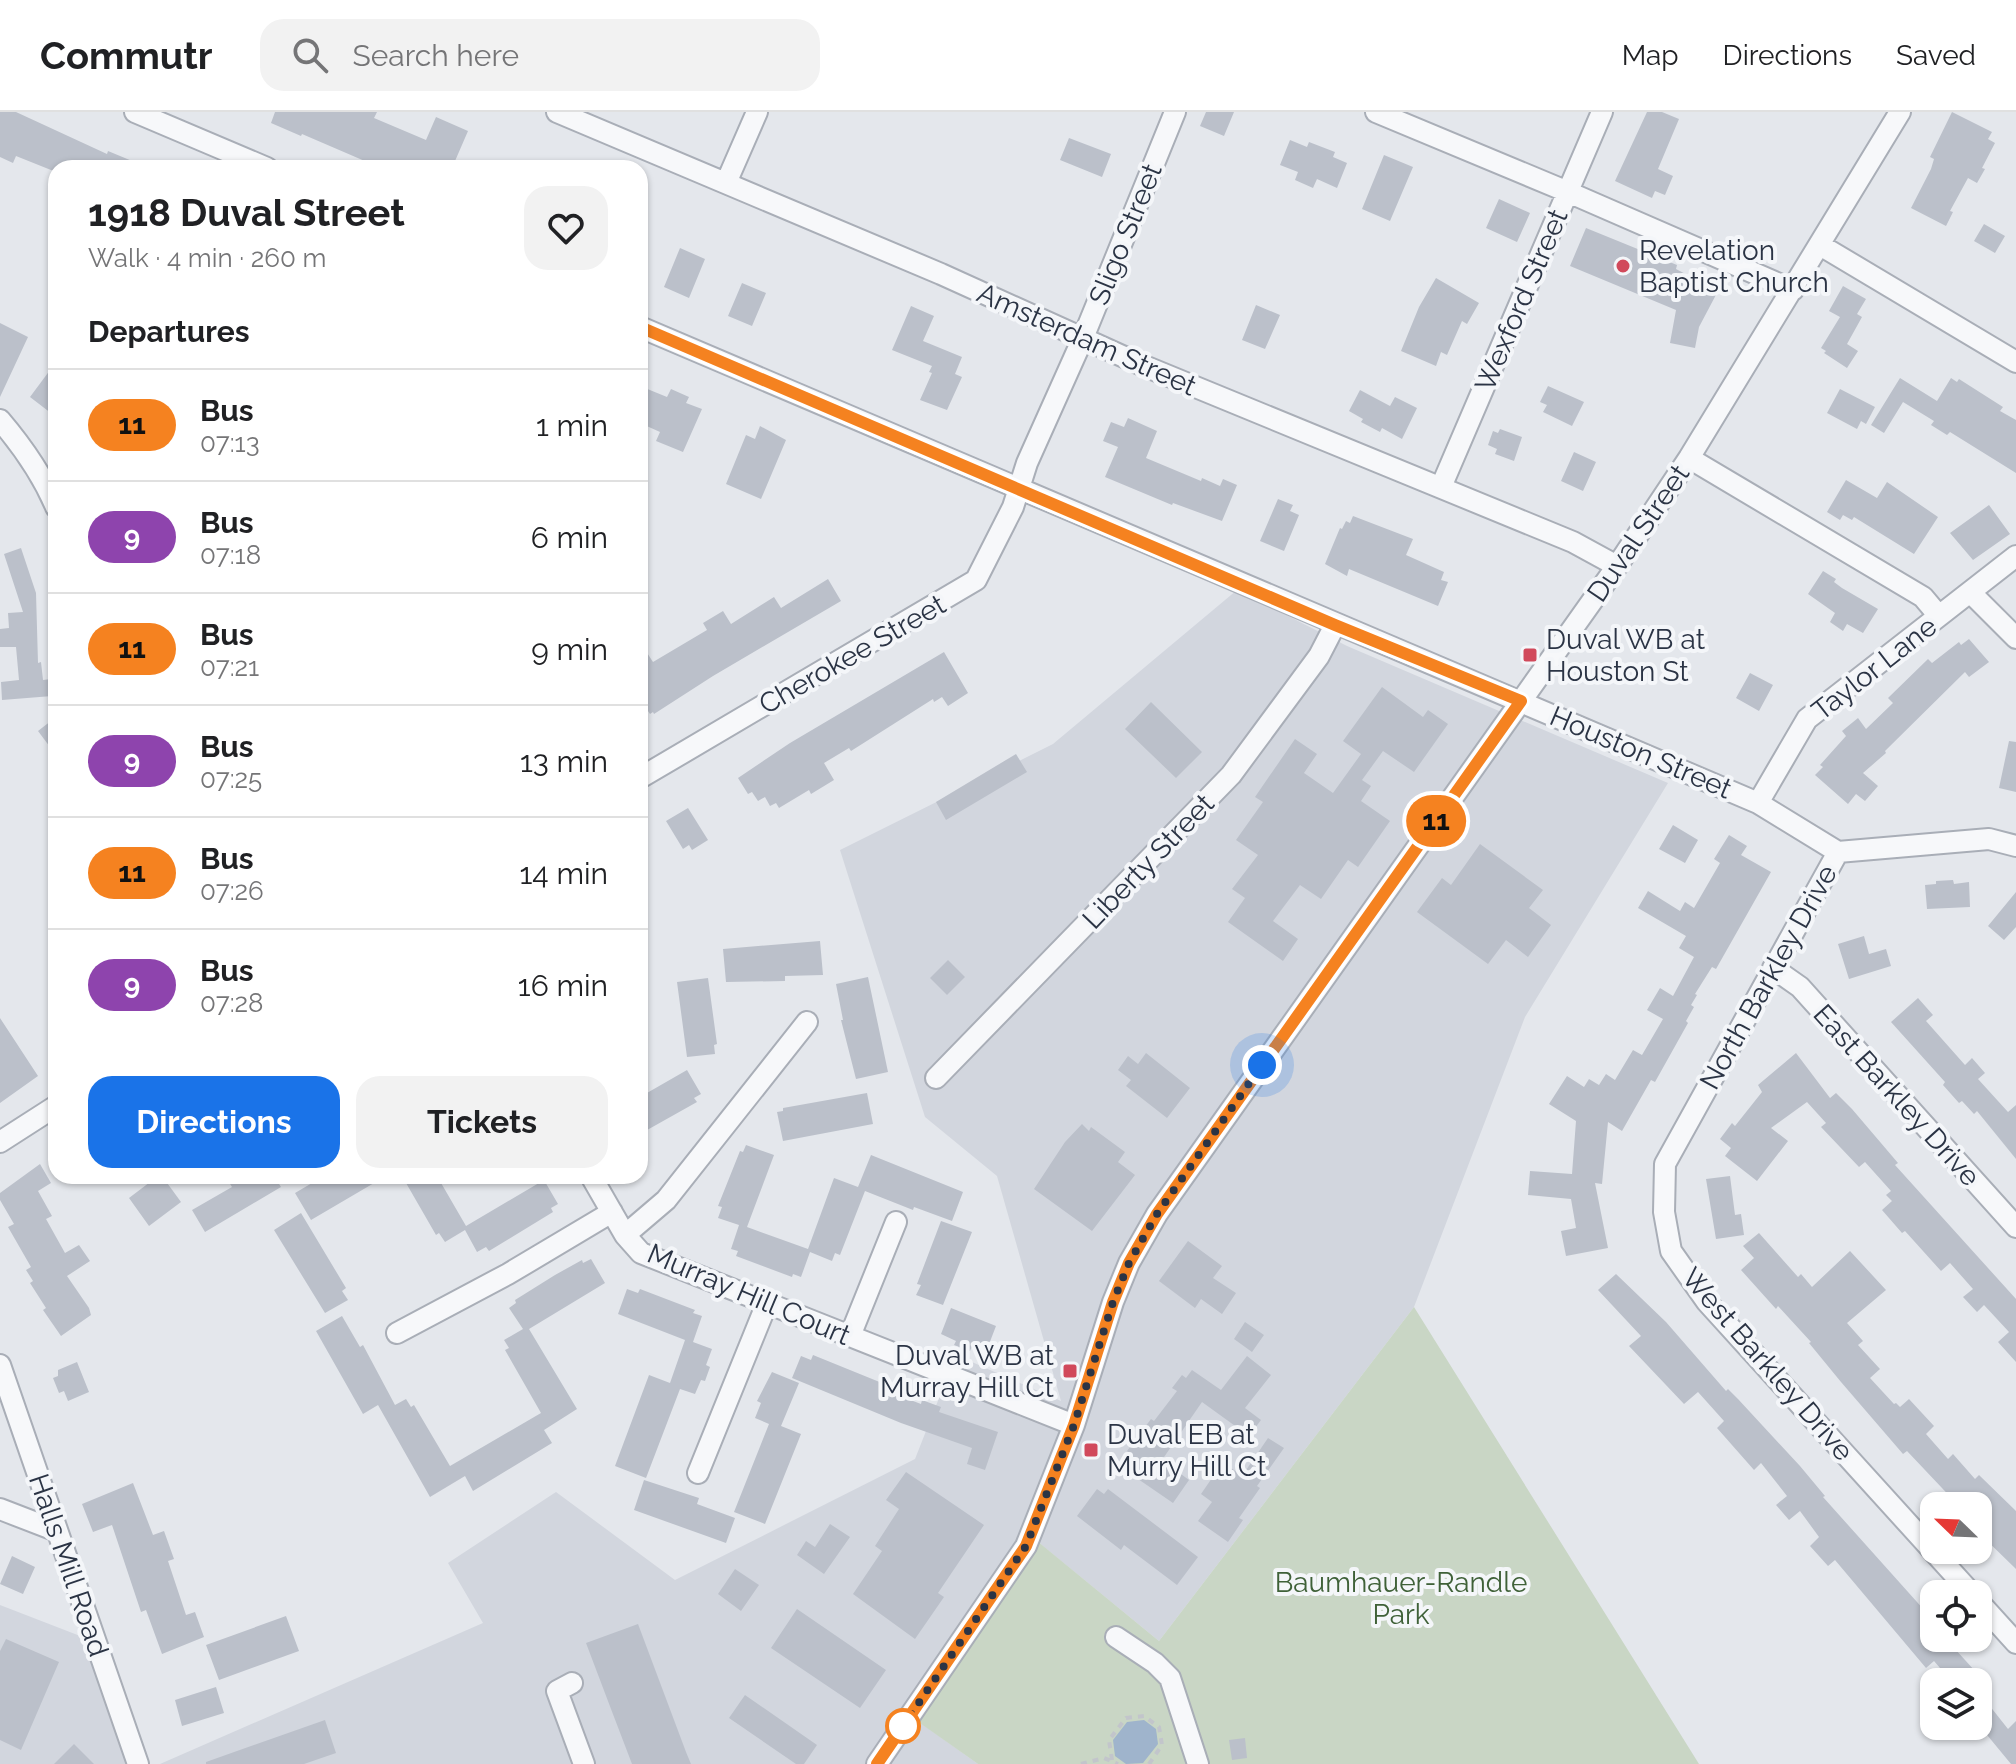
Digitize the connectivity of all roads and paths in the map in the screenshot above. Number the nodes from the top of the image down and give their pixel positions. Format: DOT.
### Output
graph roads {
  1 [pos="135,112"];
  2 [pos="557,112"];
  3 [pos="757,112"];
  4 [pos="1175,112"];
  5 [pos="1376,112"];
  6 [pos="1602,112"];
  7 [pos="1900,112"];
  8 [pos="248,160"];
  9 [pos="726,183"];
  10 [pos="1568,192"];
  11 [pos="1820,245"];
  12 [pos="1793,290"];
  13 [pos="648,330"];
  14 [pos="1083,338"];
  15 [pos="2016,362"];
  16 [pos="0,420"];
  17 [pos="1689,458"];
  18 [pos="48,486"];
  19 [pos="1441,487"];
  20 [pos="1020,489"];
  21 [pos="2016,556"];
  22 [pos="1617,566"];
  23 [pos="1970,592"];
  24 [pos="1939,616"];
  25 [pos="1335,625"];
  26 [pos="2014,632"];
  27 [pos="1521,701"];
  28 [pos="648,773"];
  29 [pos="1758,803"];
  30 [pos="2016,846"];
  31 [pos="1838,852"];
  32 [pos="1773,968"];
  33 [pos="807,1022"];
  34 [pos="936,1078"];
  35 [pos="1699,1102"];
  36 [pos="48,1111"];
  37 [pos="0,1142"];
  38 [pos="596,1184"];
  39 [pos="612,1212"];
  40 [pos="896,1222"];
  41 [pos="2016,1227"];
  42 [pos="625,1235"];
  43 [pos="767,1303"];
  44 [pos="397,1333"];
  45 [pos="850,1336"];
  46 [pos="0,1365"];
  47 [pos="1074,1425"];
  48 [pos="698,1473"];
  49 [pos="1,1514"];
  50 [pos="57,1531"];
  51 [pos="1959,1580"];
  52 [pos="1992,1616"];
  53 [pos="1116,1637"];
  54 [pos="2016,1643"];
  55 [pos="572,1683"];
  56 [pos="1112,1760"];
  57 [pos="138,1764"];
  58 [pos="584,1764"];
  59 [pos="877,1764"];
  60 [pos="1081,1764"];
  61 [pos="1118,1764"];
  62 [pos="1149,1764"];
  63 [pos="1198,1764"];
  1 -- 8 [label="street"];
  2 -- 9 [label="street, Amsterdam Street"];
  3 -- 9 [label="street"];
  4 -- 14 [label="street, Sligo Street"];
  5 -- 10 [label="street"];
  6 -- 10 [label="street, Wexford Street"];
  7 -- 11 [label="street, Duval Street"];
  9 -- 14 [label="street, Amsterdam Street"];
  10 -- 12 [label="street"];
  10 -- 19 [label="street, Wexford Street"];
  11 -- 12 [label="street, Duval Street"];
  11 -- 15 [label="street"];
  12 -- 17 [label="street, Duval Street"];
  13 -- 20 [label="street, Houston Street"];
  14 -- 19 [label="street, Amsterdam Street"];
  14 -- 20 [label="street, Sligo Street"];
  16 -- 18 [label="street"];
  17 -- 22 [label="street, Duval Street"];
  17 -- 24 [label="street"];
  19 -- 22 [label="street, Amsterdam Street"];
  20 -- 25 [label="street, Houston Street"];
  20 -- 28 [label="street, Cherokee Street"];
  21 -- 23 [label="street, Taylor Lane"];
  22 -- 27 [label="street, Duval Street"];
  23 -- 24 [label="street, Taylor Lane"];
  23 -- 26 [label="street"];
  24 -- 29 [label="street, Taylor Lane"];
  25 -- 27 [label="street, Houston Street"];
  25 -- 34 [label="street, Liberty Street"];
  27 -- 29 [label="street, Houston Street"];
  27 -- 47 [label="street, Duval Street"];
  29 -- 31 [label="street, Houston Street"];
  30 -- 31 [label="street"];
  31 -- 32 [label="street, North Barkley Drive"];
  32 -- 35 [label="street, North Barkley Drive"];
  32 -- 41 [label="street, East Barkley Drive"];
  33 -- 42 [label="street"];
  35 -- 51 [label="street, West Barkley Drive"];
  36 -- 37 [label="street"];
  38 -- 39 [label="street, Murray Hill Court"];
  39 -- 42 [label="street, Murray Hill Court"];
  39 -- 44 [label="street"];
  40 -- 45 [label="street"];
  42 -- 43 [label="street, Murray Hill Court"];
  43 -- 45 [label="street, Murray Hill Court"];
  43 -- 48 [label="street"];
  45 -- 47 [label="street, Murray Hill Court"];
  46 -- 50 [label="street, Halls Mill Road"];
  47 -- 59 [label="street, Duval Street"];
  49 -- 50 [label="street"];
  50 -- 57 [label="street, Halls Mill Road"];
  52 -- 54 [label="street"];
  53 -- 63 [label="street"];
  55 -- 58 [label="street"];
  56 -- 60 [label="path"];
  56 -- 61 [label="path"];
  56 -- 62 [label="path"];
}
